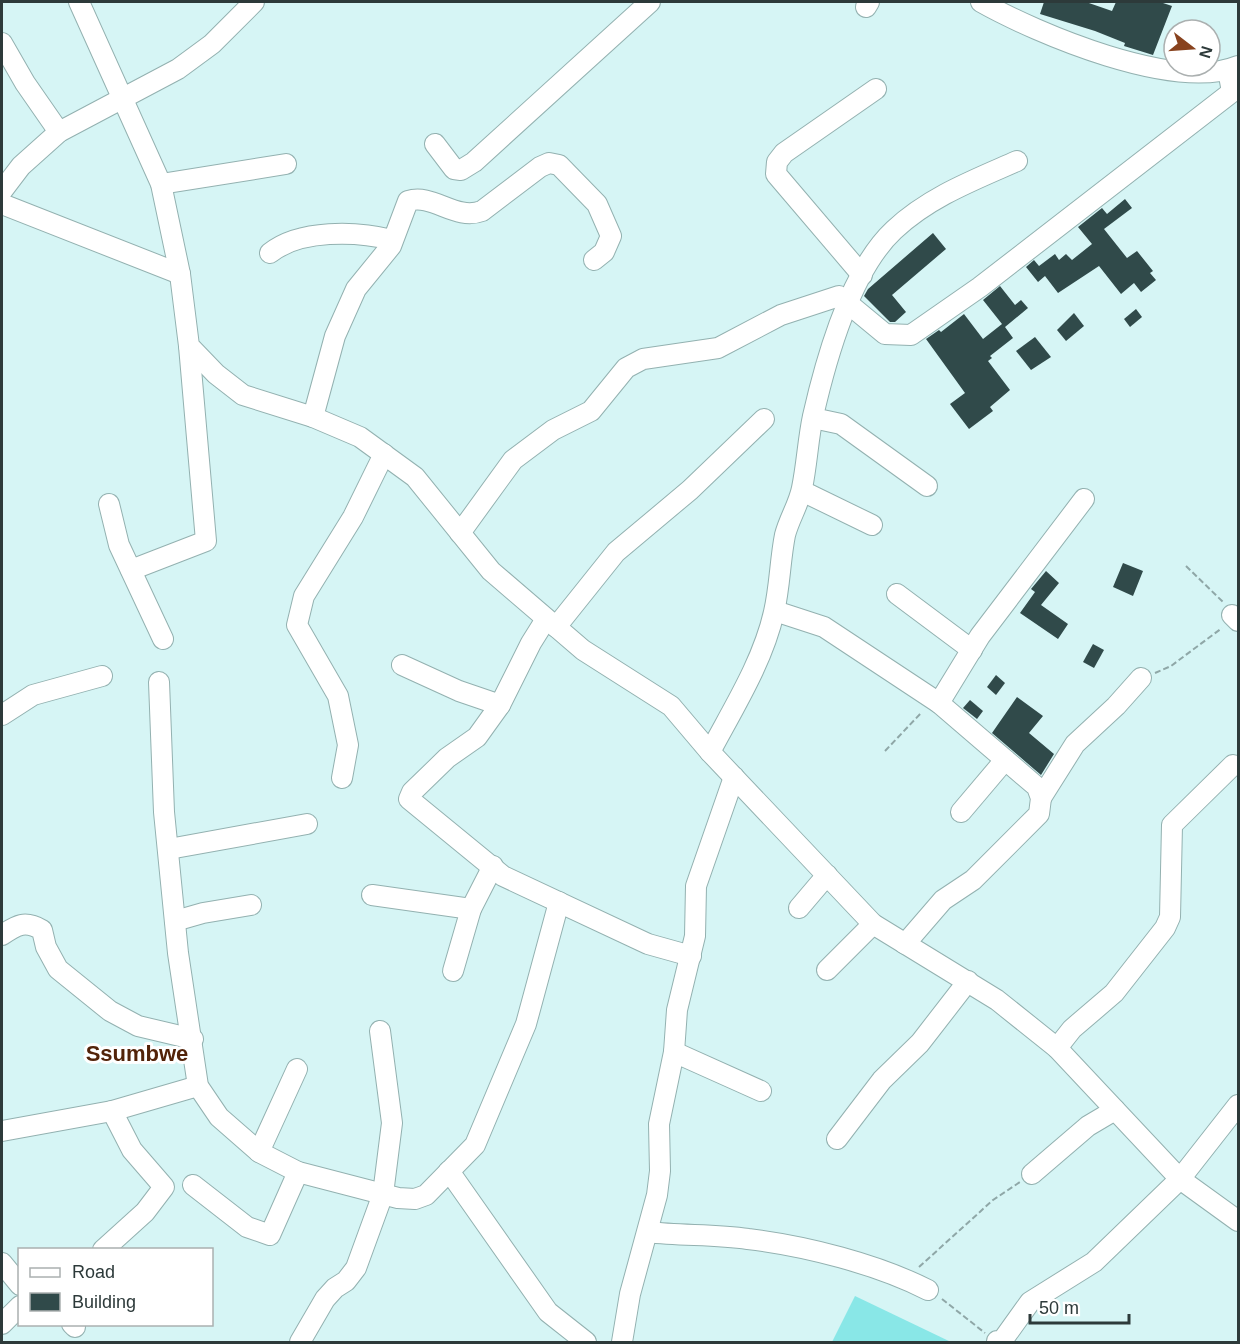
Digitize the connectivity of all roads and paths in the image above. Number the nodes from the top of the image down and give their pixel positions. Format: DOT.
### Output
graph roads {
  1 [pos="79,2"];
  2 [pos="254,2"];
  3 [pos="651,2"];
  4 [pos="981,2"];
  5 [pos="2,43"];
  6 [pos="1233,68"];
  7 [pos="876,89"];
  8 [pos="123,98"];
  9 [pos="59,132"];
  10 [pos="435,144"];
  11 [pos="1017,161"];
  12 [pos="286,164"];
  13 [pos="161,184"];
  14 [pos="2,191"];
  15 [pos="2,204"];
  16 [pos="392,240"];
  17 [pos="270,253"];
  18 [pos="594,260"];
  19 [pos="180,274"];
  20 [pos="862,275"];
  21 [pos="849,303"];
  22 [pos="189,346"];
  23 [pos="313,417"];
  24 [pos="813,418"];
  25 [pos="764,419"];
  26 [pos="384,454"];
  27 [pos="927,486"];
  28 [pos="802,491"];
  29 [pos="1084,499"];
  30 [pos="109,504"];
  31 [pos="872,525"];
  32 [pos="460,533"];
  33 [pos="1186,566"];
  34 [pos="131,570"];
  35 [pos="897,594"];
  36 [pos="775,611"];
  37 [pos="1233,620"];
  38 [pos="551,623"];
  39 [pos="163,639"];
  40 [pos="972,650"];
  41 [pos="402,665"];
  42 [pos="102,676"];
  43 [pos="1141,678"];
  44 [pos="159,681"];
  45 [pos="936,702"];
  46 [pos="500,705"];
  47 [pos="2,715"];
  48 [pos="710,752"];
  49 [pos="885,752"];
  50 [pos="1005,760"];
  51 [pos="1233,765"];
  52 [pos="734,777"];
  53 [pos="342,778"];
  54 [pos="1041,798"];
  55 [pos="961,812"];
  56 [pos="307,824"];
  57 [pos="168,849"];
  58 [pos="493,866"];
  59 [pos="827,876"];
  60 [pos="372,895"];
  61 [pos="559,902"];
  62 [pos="251,905"];
  63 [pos="799,908"];
  64 [pos="471,909"];
  65 [pos="175,921"];
  66 [pos="873,924"];
  67 [pos="2,935"];
  68 [pos="906,944"];
  69 [pos="691,956"];
  70 [pos="827,970"];
  71 [pos="453,971"];
  72 [pos="968,981"];
  73 [pos="380,1031"];
  74 [pos="193,1039"];
  75 [pos="1057,1048"];
  76 [pos="674,1052"];
  77 [pos="297,1069"];
  78 [pos="198,1086"];
  79 [pos="761,1091"];
  80 [pos="1239,1105"];
  81 [pos="1115,1110"];
  82 [pos="112,1111"];
  83 [pos="2,1131"];
  84 [pos="837,1139"];
  85 [pos="260,1152"];
  86 [pos="449,1171"];
  87 [pos="298,1172"];
  88 [pos="1032,1174"];
  89 [pos="1180,1179"];
  90 [pos="193,1185"];
  91 [pos="383,1194"];
  92 [pos="1239,1221"];
  93 [pos="648,1232"];
  94 [pos="105,1248"];
  95 [pos="2,1263"];
  96 [pos="906,1279"];
  97 [pos="18,1283"];
  98 [pos="928,1290"];
  99 [pos="18,1308"];
  100 [pos="2,1324"];
  101 [pos="997,1341"];
  102 [pos="300,1342"];
  103 [pos="586,1342"];
  104 [pos="622,1342"];
  1 -- 8 [label="street"];
  2 -- 8 [label="street"];
  3 -- 10 [label="street"];
  4 -- 6 [label="street"];
  5 -- 9 [label="street"];
  6 -- 21 [label="street"];
  7 -- 20 [label="street"];
  8 -- 9 [label="street"];
  8 -- 13 [label="street"];
  9 -- 14 [label="street"];
  11 -- 20 [label="street"];
  12 -- 13 [label="street"];
  13 -- 19 [label="street"];
  15 -- 19 [label="street"];
  16 -- 17 [label="street"];
  16 -- 18 [label="street"];
  16 -- 23 [label="street"];
  19 -- 22 [label="street"];
  20 -- 21 [label="street"];
  21 -- 24 [label="street"];
  21 -- 32 [label="street"];
  22 -- 23 [label="street"];
  22 -- 34 [label="street"];
  23 -- 26 [label="street"];
  24 -- 27 [label="street"];
  24 -- 28 [label="street"];
  25 -- 38 [label="street"];
  26 -- 32 [label="street"];
  26 -- 53 [label="street"];
  28 -- 31 [label="street"];
  28 -- 36 [label="street"];
  29 -- 40 [label="street"];
  30 -- 34 [label="street"];
  32 -- 38 [label="street"];
  33 -- 37 [label="path"];
  34 -- 39 [label="street"];
  35 -- 40 [label="street"];
  36 -- 45 [label="street"];
  36 -- 48 [label="street"];
  37 -- 43 [label="path"];
  38 -- 46 [label="street"];
  38 -- 48 [label="street"];
  40 -- 45 [label="street"];
  41 -- 46 [label="street"];
  42 -- 47 [label="street"];
  43 -- 54 [label="street"];
  44 -- 57 [label="street"];
  45 -- 49 [label="path"];
  45 -- 50 [label="street"];
  46 -- 58 [label="street"];
  48 -- 52 [label="street"];
  50 -- 54 [label="street"];
  50 -- 55 [label="street"];
  51 -- 75 [label="street"];
  52 -- 59 [label="street"];
  52 -- 69 [label="street"];
  54 -- 68 [label="street"];
  56 -- 57 [label="street"];
  57 -- 65 [label="street"];
  58 -- 61 [label="street"];
  58 -- 64 [label="street"];
  59 -- 63 [label="street"];
  59 -- 66 [label="street"];
  60 -- 64 [label="street"];
  61 -- 69 [label="street"];
  61 -- 86 [label="street"];
  62 -- 65 [label="street"];
  64 -- 71 [label="street"];
  65 -- 74 [label="street"];
  66 -- 68 [label="street"];
  66 -- 70 [label="street"];
  67 -- 74 [label="street"];
  68 -- 72 [label="street"];
  69 -- 76 [label="street"];
  72 -- 75 [label="street"];
  72 -- 84 [label="street"];
  73 -- 91 [label="street"];
  74 -- 78 [label="street"];
  75 -- 81 [label="street"];
  76 -- 79 [label="street"];
  76 -- 93 [label="street"];
  77 -- 85 [label="street"];
  78 -- 82 [label="street"];
  78 -- 85 [label="street"];
  80 -- 89 [label="street"];
  81 -- 88 [label="street"];
  81 -- 89 [label="street"];
  82 -- 83 [label="street"];
  82 -- 94 [label="street"];
  85 -- 87 [label="street"];
  86 -- 91 [label="street"];
  86 -- 103 [label="street"];
  87 -- 90 [label="street"];
  87 -- 91 [label="street"];
  88 -- 96 [label="path"];
  89 -- 92 [label="street"];
  89 -- 101 [label="street"];
  91 -- 102 [label="street"];
  93 -- 96 [label="street"];
  93 -- 104 [label="street"];
  95 -- 97 [label="street"];
  96 -- 98 [label="street"];
  98 -- 101 [label="path"];
  99 -- 100 [label="street"];
}
